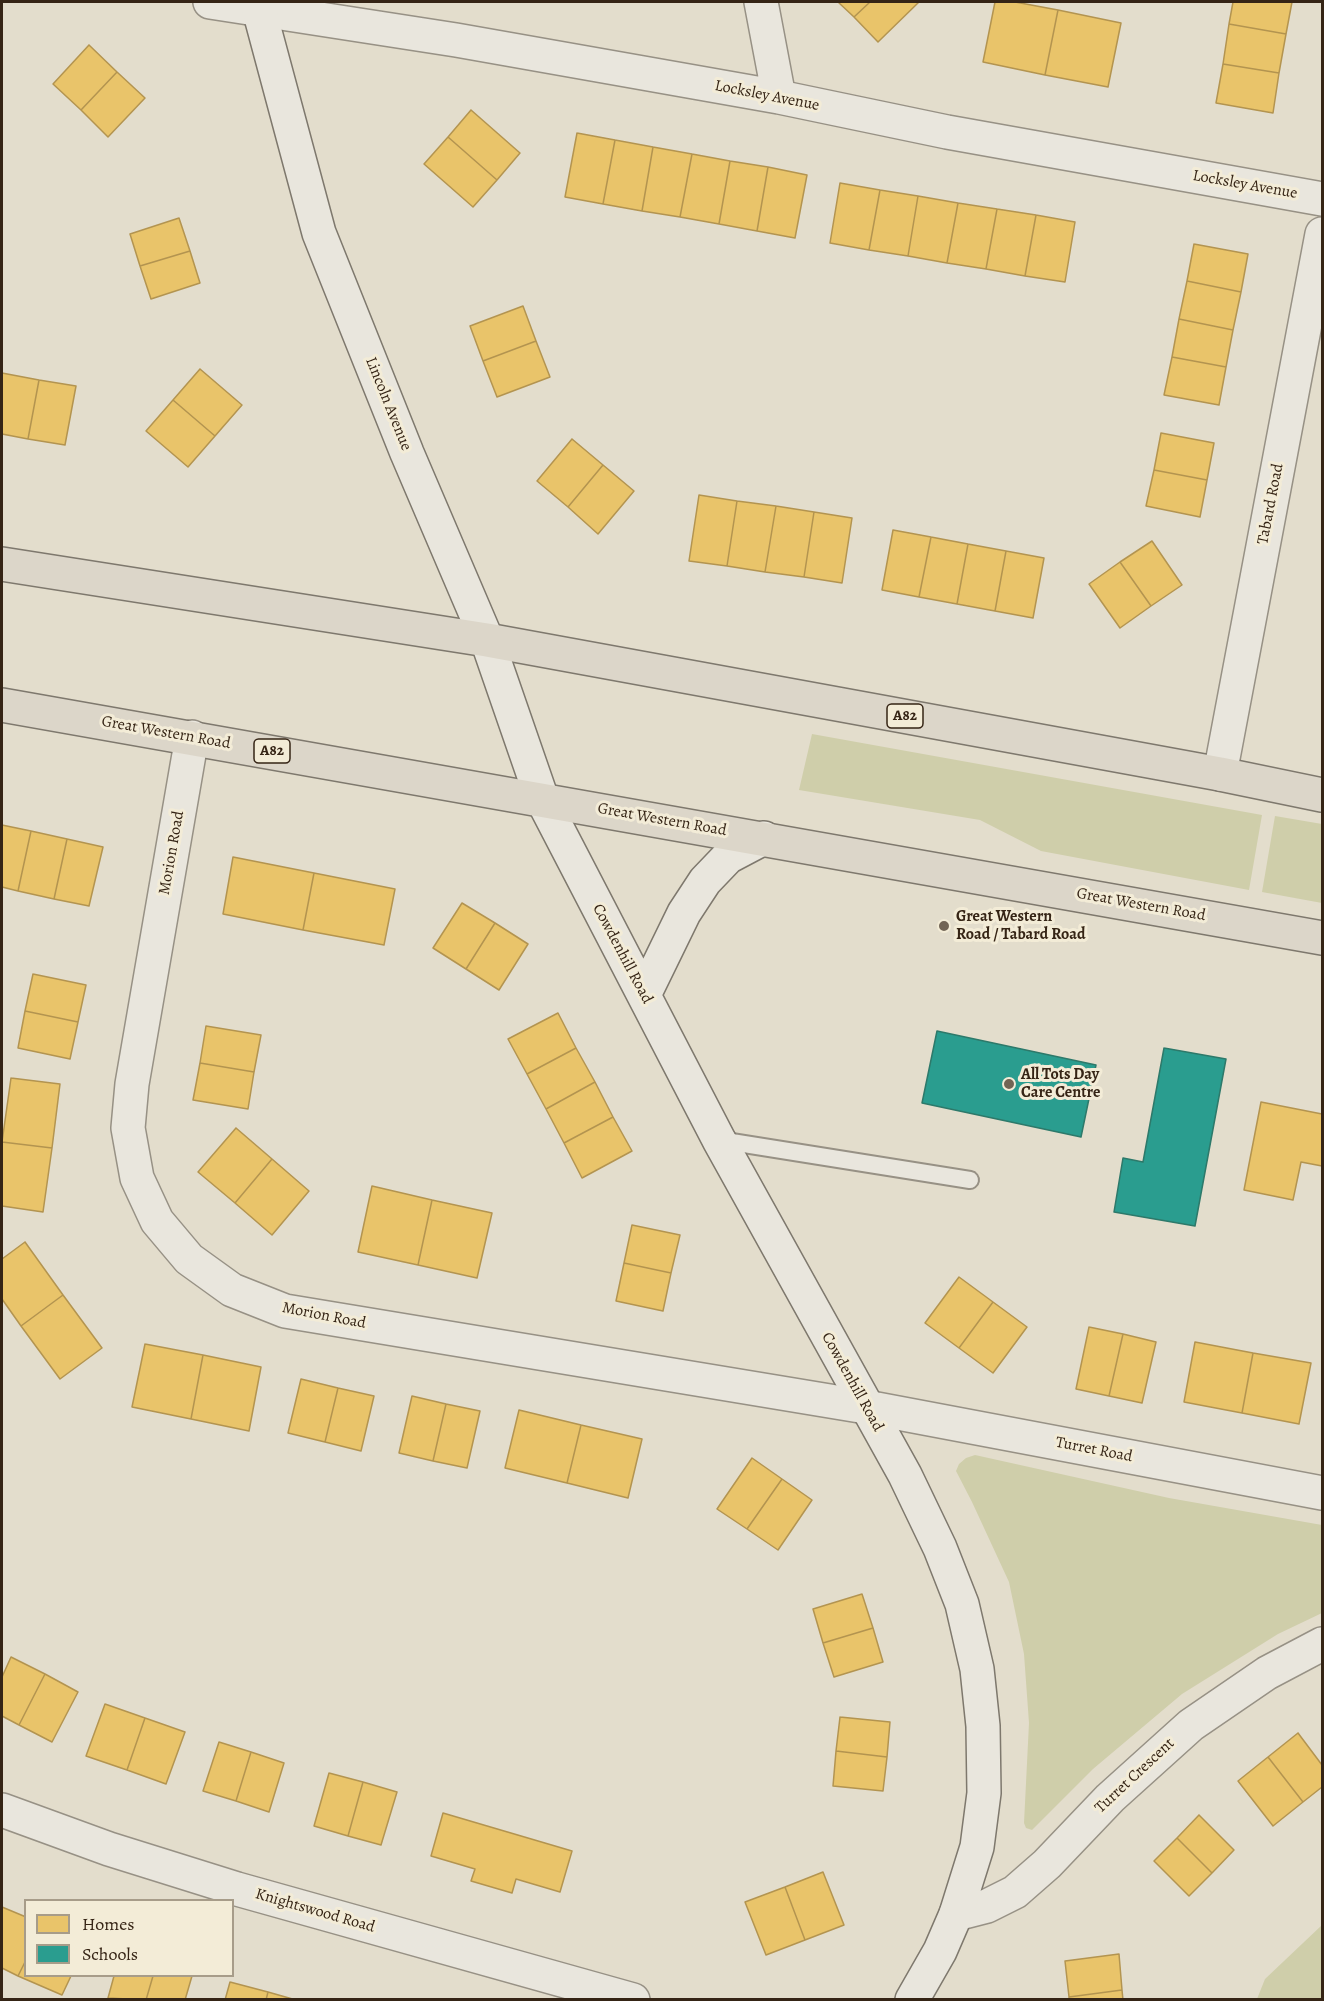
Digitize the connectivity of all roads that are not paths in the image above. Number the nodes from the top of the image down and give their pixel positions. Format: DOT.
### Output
graph roads {
  1 [pos="210,2"];
  2 [pos="761,2"];
  3 [pos="258,6"];
  4 [pos="779,97"];
  5 [pos="1323,199"];
  6 [pos="1323,234"];
  7 [pos="2,564"];
  8 [pos="487,640"];
  9 [pos="2,705"];
  10 [pos="192,737"];
  11 [pos="1220,774"];
  12 [pos="1323,795"];
  13 [pos="542,799"];
  14 [pos="764,838"];
  15 [pos="1323,938"];
  16 [pos="644,996"];
  17 [pos="719,1140"];
  18 [pos="970,1180"];
  19 [pos="866,1407"];
  20 [pos="1323,1493"];
  21 [pos="1323,1644"];
  22 [pos="2,1810"];
  23 [pos="956,1914"];
  24 [pos="633,2000"];
  25 [pos="912,2000"];
  1 -- 3 [label="street, Locksley Avenue"];
  2 -- 4 [label="street"];
  3 -- 4 [label="street, Locksley Avenue"];
  3 -- 8 [label="street, Lincoln Avenue"];
  4 -- 5 [label="street, Locksley Avenue"];
  6 -- 11 [label="street, Tabard Road"];
  7 -- 8 [label="main road, A82"];
  8 -- 11 [label="main road, A82"];
  8 -- 13 [label="street, Lincoln Avenue"];
  9 -- 10 [label="main road, Great Western Road / A82"];
  10 -- 13 [label="main road, Great Western Road / A82"];
  10 -- 19 [label="street, Morion Road"];
  11 -- 12 [label="main road, A82"];
  13 -- 14 [label="main road, Great Western Road / A82"];
  13 -- 16 [label="street, Cowdenhill Road"];
  14 -- 15 [label="main road, Great Western Road / A82"];
  14 -- 16 [label="street"];
  16 -- 17 [label="street, Cowdenhill Road"];
  17 -- 18 [label="lane"];
  17 -- 19 [label="street, Cowdenhill Road"];
  19 -- 20 [label="street, Turret Road"];
  19 -- 23 [label="street, Cowdenhill Road"];
  21 -- 23 [label="street, Turret Crescent"];
  22 -- 24 [label="street, Knightswood Road"];
  23 -- 25 [label="street, Cowdenhill Road"];
}
